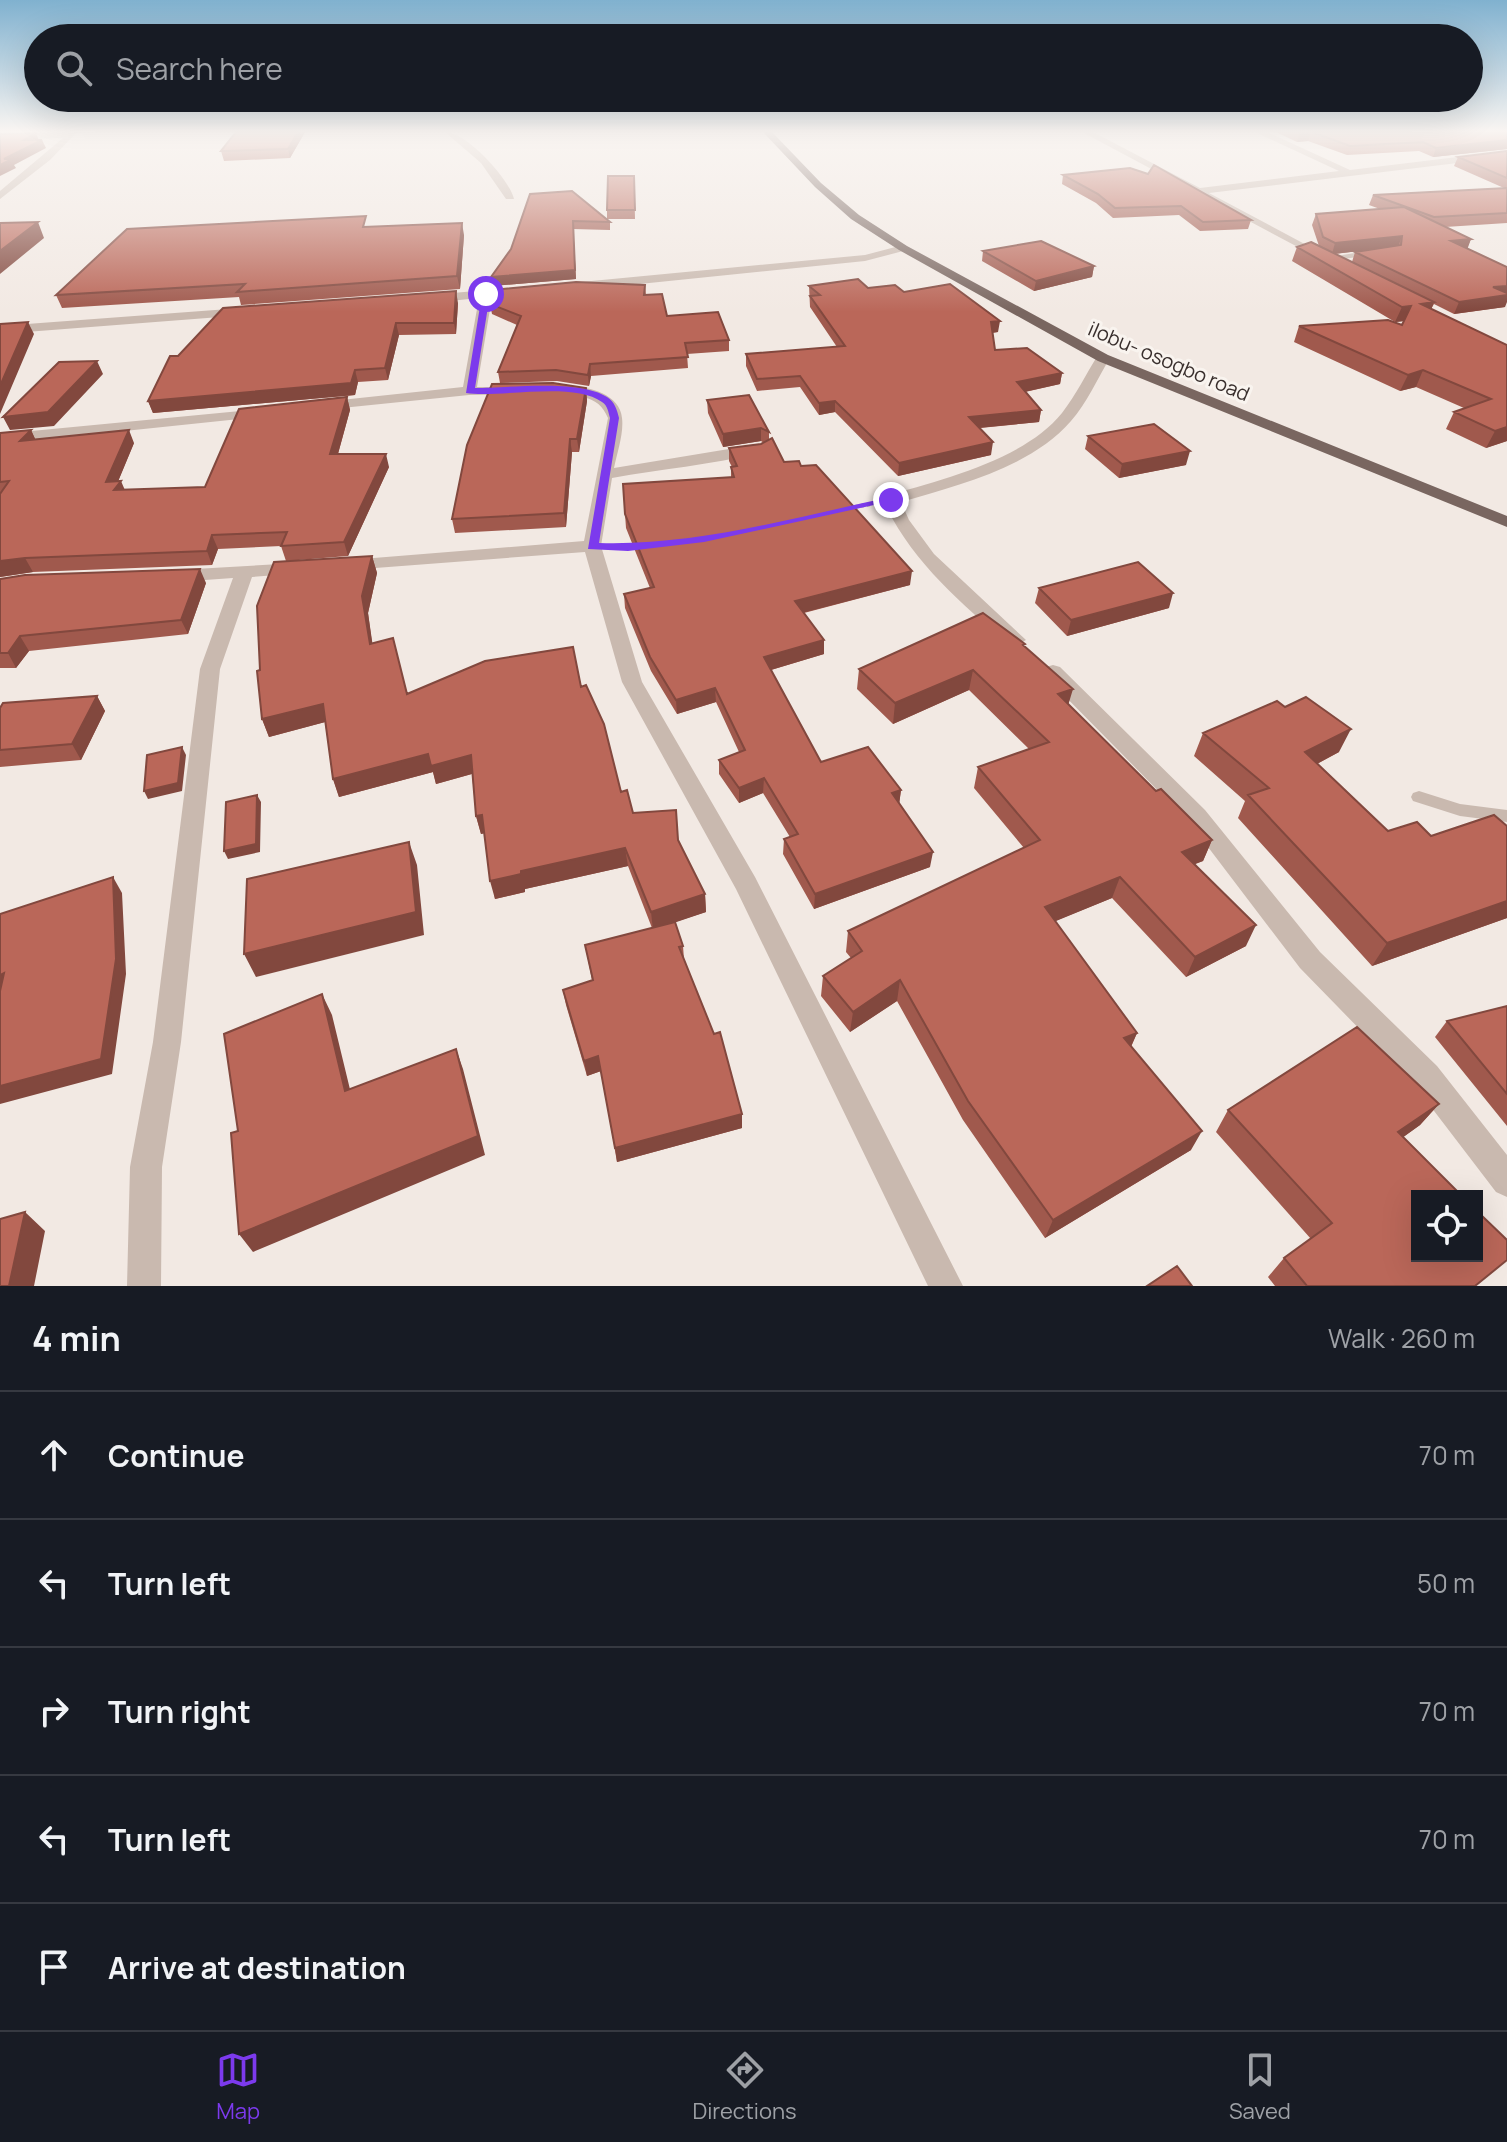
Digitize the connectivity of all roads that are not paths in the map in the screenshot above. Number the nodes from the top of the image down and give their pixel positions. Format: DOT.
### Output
graph roads {
  1 [pos="506,192"];
  2 [pos="826,192"];
  3 [pos="1200,192"];
  4 [pos="510,197"];
  5 [pos="903,248"];
  6 [pos="1392,251"];
  7 [pos="1330,260"];
  8 [pos="1353,273"];
  9 [pos="565,287"];
  10 [pos="517,291"];
  11 [pos="486,294"];
  12 [pos="423,299"];
  13 [pos="251,312"];
  14 [pos="0,330"];
  15 [pos="1103,358"];
  16 [pos="469,391"];
  17 [pos="305,408"];
  18 [pos="274,411"];
  19 [pos="0,439"];
  20 [pos="761,449"];
  21 [pos="604,475"];
  22 [pos="1507,522"];
  23 [pos="592,546"];
  24 [pos="244,573"];
  25 [pos="165,577"];
  26 [pos="1419,797"];
  27 [pos="1507,816"];
  28 [pos="1507,1181"];
  29 [pos="144,1286"];
  30 [pos="946,1286"];
  1 -- 4 [label="street"];
  2 -- 5 [label="main road, ilobu- osogbo road"];
  3 -- 7 [label="street"];
  5 -- 9 [label="street"];
  5 -- 15 [label="main road, ilobu- osogbo road"];
  6 -- 7 [label="street"];
  7 -- 8 [label="street"];
  10 -- 11 [label="street"];
  11 -- 12 [label="street"];
  11 -- 16 [label="street"];
  13 -- 14 [label="street"];
  15 -- 22 [label="main road, ilobu- osogbo road"];
  15 -- 28 [label="street"];
  16 -- 17 [label="street"];
  16 -- 21 [label="street"];
  18 -- 19 [label="street"];
  20 -- 21 [label="street"];
  21 -- 23 [label="street"];
  23 -- 24 [label="street"];
  23 -- 30 [label="street"];
  24 -- 25 [label="street"];
  24 -- 29 [label="street"];
  26 -- 27 [label="lane"];
}
